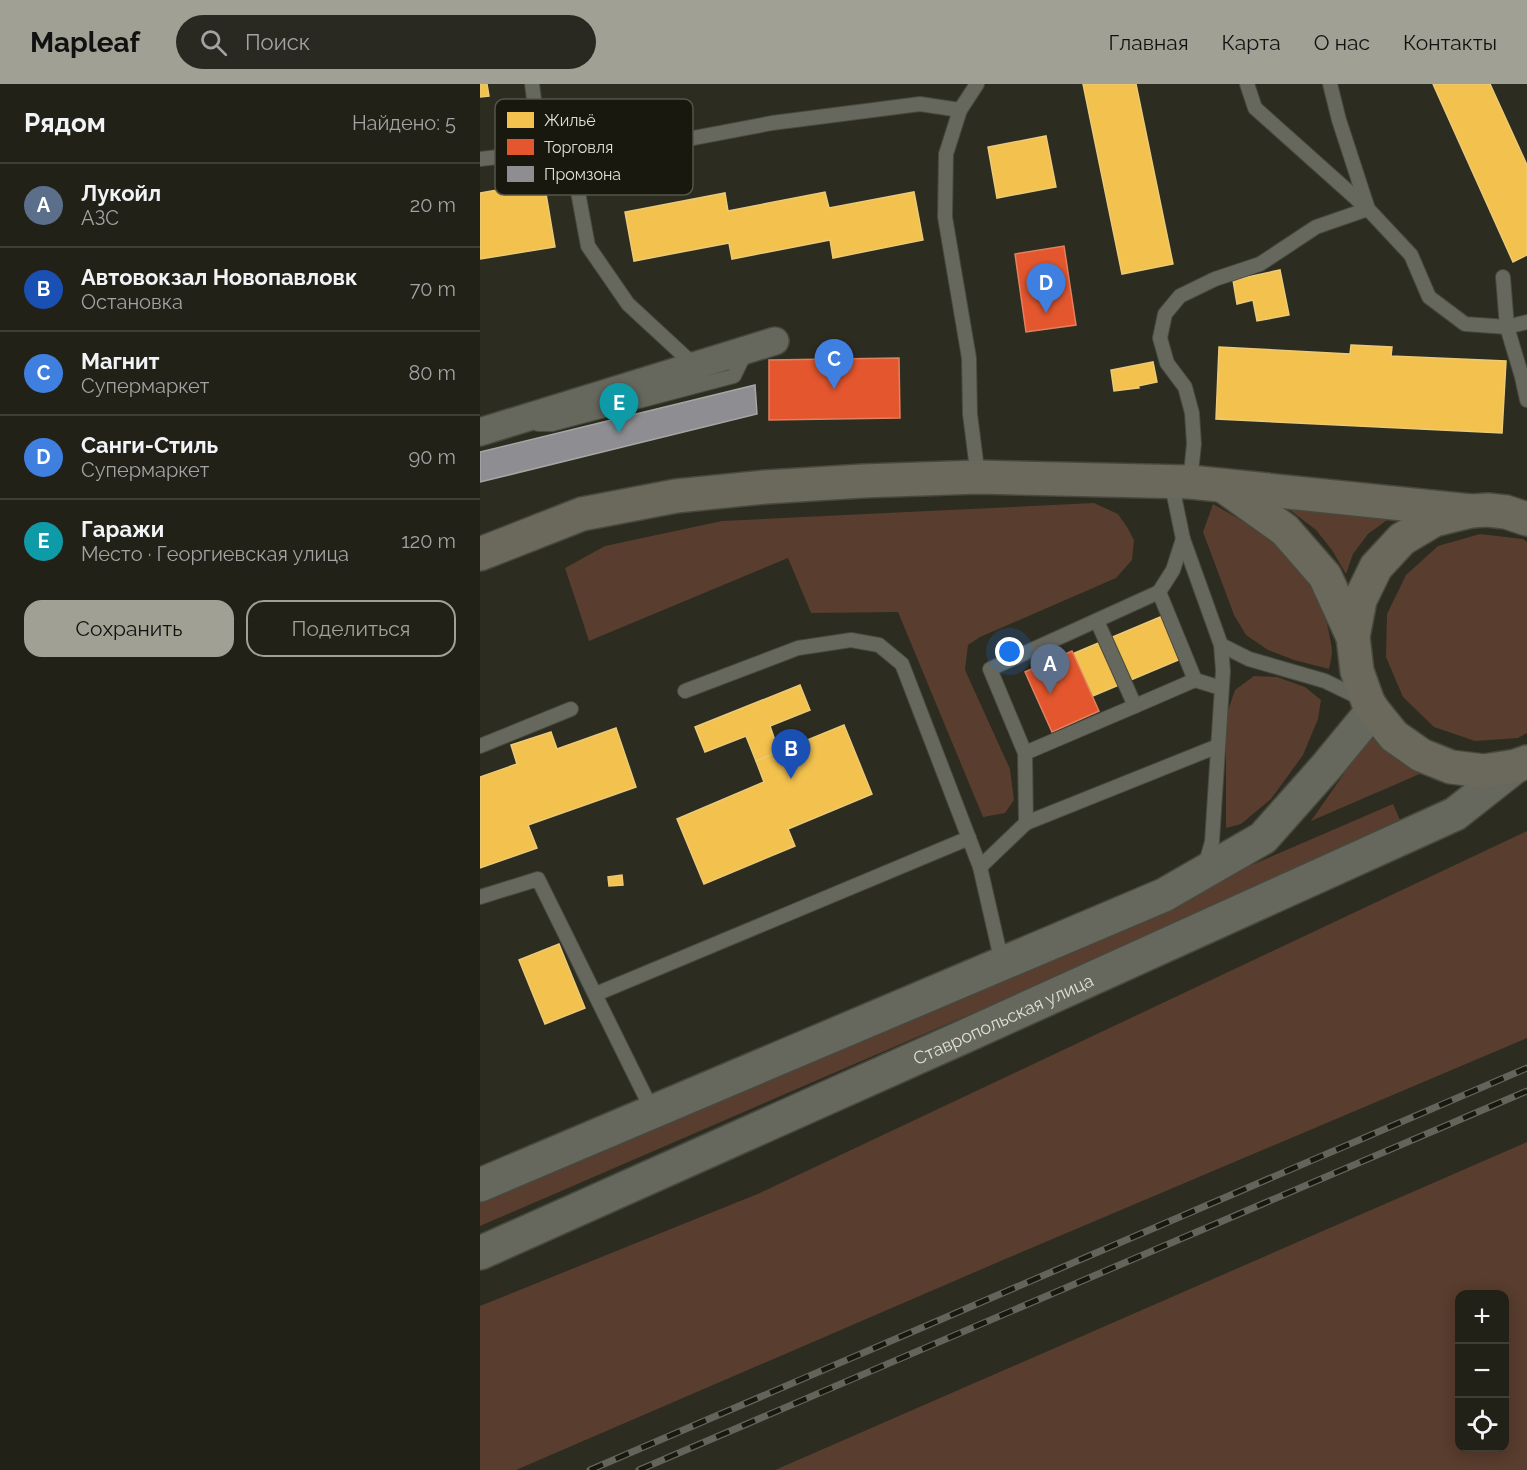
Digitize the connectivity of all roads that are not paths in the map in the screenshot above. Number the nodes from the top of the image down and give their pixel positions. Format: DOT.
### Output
graph roads {
  1 [pos="532,84"];
  2 [pos="977,84"];
  3 [pos="1247,84"];
  4 [pos="1330,84"];
  5 [pos="534,99"];
  6 [pos="960,110"];
  7 [pos="693,137"];
  8 [pos="495,157"];
  9 [pos="480,159"];
  10 [pos="579,195"];
  11 [pos="1368,210"];
  12 [pos="1503,277"];
  13 [pos="1527,322"];
  14 [pos="1507,327"];
  15 [pos="776,341"];
  16 [pos="746,350"];
  17 [pos="694,365"];
  18 [pos="1527,399"];
  19 [pos="490,428"];
  20 [pos="978,477"];
  21 [pos="1180,481"];
  22 [pos="1223,486"];
  23 [pos="1471,511"];
  24 [pos="1520,514"];
  25 [pos="1184,539"];
  26 [pos="480,554"];
  27 [pos="1159,592"];
  28 [pos="1097,621"];
  29 [pos="1353,637"];
  30 [pos="1221,645"];
  31 [pos="1195,680"];
  32 [pos="1221,688"];
  33 [pos="685,691"];
  34 [pos="1135,706"];
  35 [pos="1371,706"];
  36 [pos="571,709"];
  37 [pos="480,746"];
  38 [pos="1218,746"];
  39 [pos="1026,753"];
  40 [pos="1521,764"];
  41 [pos="1026,823"];
  42 [pos="969,838"];
  43 [pos="980,867"];
  44 [pos="1203,872"];
  45 [pos="480,897"];
  46 [pos="1002,963"];
  47 [pos="596,994"];
  48 [pos="652,1112"];
  49 [pos="480,1185"];
  50 [pos="480,1253"];
  1 -- 5 [label="lane"];
  2 -- 6 [label="lane"];
  3 -- 11 [label="lane"];
  4 -- 11 [label="lane"];
  6 -- 7 [label="lane"];
  6 -- 20 [label="lane"];
  8 -- 9 [label="lane"];
  10 -- 17 [label="lane"];
  11 -- 14 [label="lane"];
  11 -- 21 [label="lane"];
  12 -- 14 [label="lane"];
  13 -- 14 [label="lane"];
  14 -- 18 [label="lane"];
  15 -- 16 [label="street"];
  16 -- 17 [label="street"];
  16 -- 19 [label="lane"];
  17 -- 19 [label="street"];
  20 -- 21 [label="main road"];
  20 -- 26 [label="main road"];
  21 -- 22 [label="main road"];
  21 -- 25 [label="lane"];
  22 -- 23 [label="main road"];
  22 -- 29 [label="main road"];
  23 -- 24 [label="main road"];
  23 -- 29 [label="main road"];
  25 -- 27 [label="lane"];
  25 -- 30 [label="lane"];
  27 -- 28 [label="lane"];
  27 -- 31 [label="lane"];
  28 -- 34 [label="lane"];
  28 -- 39 [label="lane"];
  29 -- 35 [label="main road"];
  30 -- 32 [label="lane"];
  30 -- 35 [label="lane"];
  31 -- 32 [label="lane"];
  31 -- 34 [label="lane"];
  32 -- 38 [label="lane"];
  33 -- 42 [label="lane"];
  34 -- 39 [label="lane"];
  35 -- 40 [label="main road"];
  35 -- 44 [label="main road"];
  36 -- 37 [label="lane"];
  38 -- 41 [label="lane"];
  38 -- 44 [label="lane"];
  39 -- 41 [label="lane"];
  40 -- 50 [label="main road, Ставропольская улица"];
  41 -- 43 [label="lane"];
  42 -- 43 [label="lane"];
  42 -- 47 [label="lane"];
  43 -- 46 [label="lane"];
  44 -- 46 [label="main road"];
  45 -- 47 [label="lane"];
  46 -- 48 [label="main road"];
  47 -- 48 [label="lane"];
  48 -- 49 [label="main road"];
}
